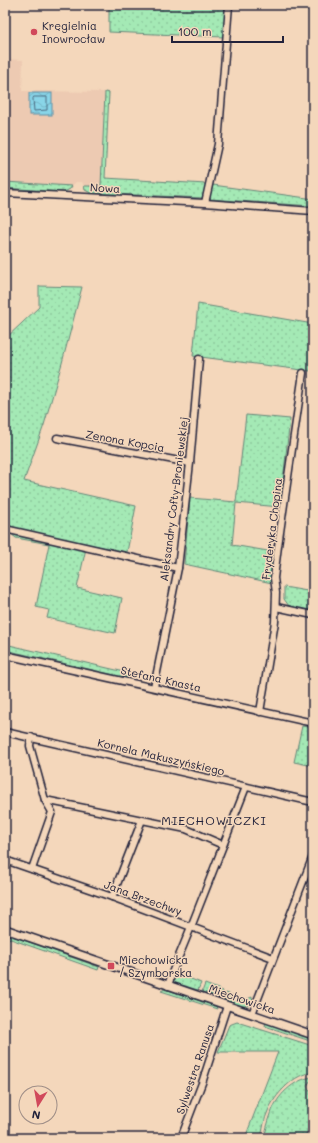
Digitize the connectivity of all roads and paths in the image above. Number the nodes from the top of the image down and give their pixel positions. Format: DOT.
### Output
graph roads {
  1 [pos="229,5"];
  2 [pos="5,192"];
  3 [pos="205,203"];
  4 [pos="313,211"];
  5 [pos="199,359"];
  6 [pos="303,373"];
  7 [pos="57,438"];
  8 [pos="190,463"];
  9 [pos="5,529"];
  10 [pos="178,568"];
  11 [pos="276,607"];
  12 [pos="313,615"];
  13 [pos="5,654"];
  14 [pos="154,687"];
  15 [pos="260,712"];
  16 [pos="313,723"];
  17 [pos="5,732"];
  18 [pos="31,737"];
  19 [pos="246,786"];
  20 [pos="45,800"];
  21 [pos="313,802"];
  22 [pos="142,820"];
  23 [pos="223,845"];
  24 [pos="313,856"];
  25 [pos="5,860"];
  26 [pos="32,869"];
  27 [pos="112,897"];
  28 [pos="191,927"];
  29 [pos="5,929"];
  30 [pos="273,958"];
  31 [pos="168,986"];
  32 [pos="228,1006"];
  33 [pos="252,1014"];
  34 [pos="313,1035"];
  35 [pos="181,1138"];
  1 -- 3 [label="street"];
  2 -- 3 [label="street, Nowa"];
  3 -- 4 [label="street, Nowa"];
  5 -- 8 [label="street, Aleksandry Cofty-Broniewskiej"];
  6 -- 11 [label="street, Fryderyka Chopina"];
  7 -- 8 [label="street, Zenona Kopcia"];
  8 -- 10 [label="street, Aleksandry Cofty-Broniewskiej"];
  9 -- 10 [label="street"];
  10 -- 14 [label="street, Aleksandry Cofty-Broniewskiej"];
  11 -- 12 [label="street"];
  11 -- 15 [label="street, Fryderyka Chopina"];
  13 -- 14 [label="street, Stefana Knasta"];
  14 -- 15 [label="street, Stefana Knasta"];
  15 -- 16 [label="street, Stefana Knasta"];
  17 -- 18 [label="street, Kornela Makuszyńskiego"];
  18 -- 19 [label="street, Kornela Makuszyńskiego"];
  18 -- 20 [label="street"];
  19 -- 21 [label="street, Kornela Makuszyńskiego"];
  19 -- 23 [label="street"];
  20 -- 22 [label="street"];
  20 -- 26 [label="street"];
  22 -- 23 [label="street"];
  22 -- 27 [label="street"];
  23 -- 28 [label="street"];
  24 -- 30 [label="street"];
  25 -- 26 [label="street, Jana Brzechwy"];
  26 -- 27 [label="street, Jana Brzechwy"];
  27 -- 28 [label="street, Jana Brzechwy"];
  28 -- 30 [label="street, Jana Brzechwy"];
  28 -- 31 [label="street"];
  29 -- 31 [label="street, Miechowicka"];
  30 -- 33 [label="street"];
  31 -- 32 [label="street, Miechowicka"];
  32 -- 33 [label="street, Miechowicka"];
  32 -- 35 [label="street, Sylwestra Ranusa"];
  33 -- 34 [label="street, Miechowicka"];
}
